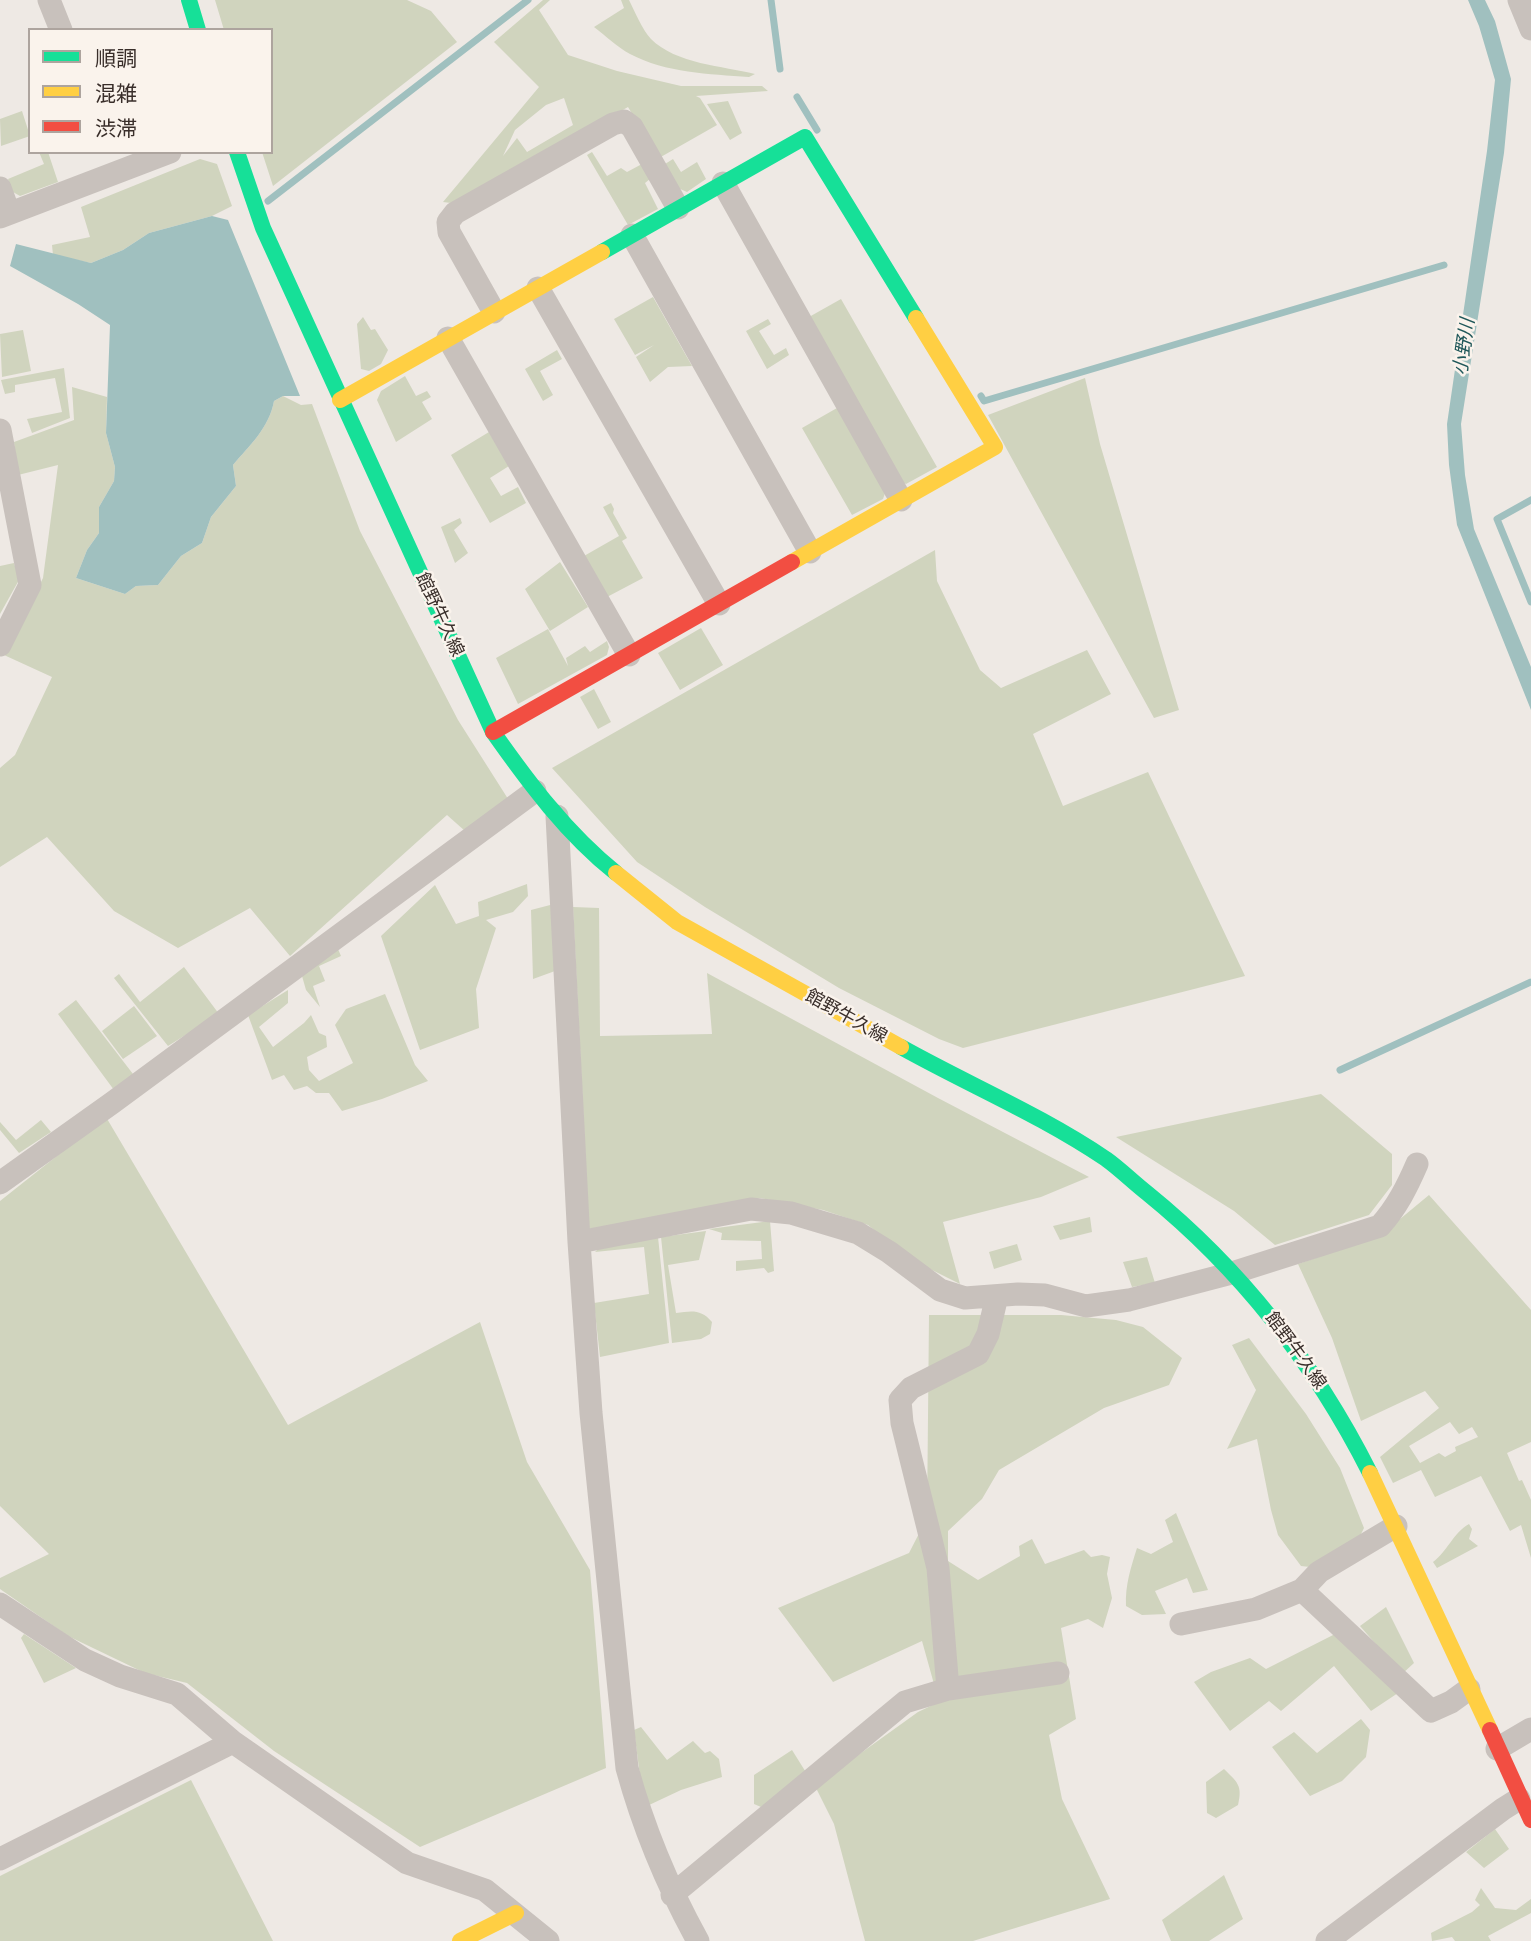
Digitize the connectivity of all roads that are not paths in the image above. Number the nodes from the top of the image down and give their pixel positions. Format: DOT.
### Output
graph roads {
  1 [pos="49,0"];
  2 [pos="189,0"];
  3 [pos="1519,0"];
  4 [pos="60,28"];
  5 [pos="197,28"];
  6 [pos="1531,29"];
  7 [pos="158,154"];
  8 [pos="238,154"];
  9 [pos="112,162"];
  10 [pos="723,183"];
  11 [pos="0,188"];
  12 [pos="678,208"];
  13 [pos="5,215"];
  14 [pos="632,235"];
  15 [pos="538,288"];
  16 [pos="494,312"];
  17 [pos="448,338"];
  18 [pos="340,400"];
  19 [pos="0,430"];
  20 [pos="901,500"];
  21 [pos="810,552"];
  22 [pos="719,604"];
  23 [pos="0,645"];
  24 [pos="629,655"];
  25 [pos="493,733"];
  26 [pos="535,791"];
  27 [pos="557,816"];
  28 [pos="1417,1164"];
  29 [pos="0,1183"];
  30 [pos="579,1242"];
  31 [pos="1232,1273"];
  32 [pos="997,1296"];
  33 [pos="1396,1526"];
  34 [pos="1302,1590"];
  35 [pos="0,1604"];
  36 [pos="1181,1624"];
  37 [pos="1058,1674"];
  38 [pos="948,1689"];
  39 [pos="1469,1689"];
  40 [pos="1531,1729"];
  41 [pos="233,1742"];
  42 [pos="1497,1749"];
  43 [pos="1519,1799"];
  44 [pos="1531,1820"];
  45 [pos="0,1859"];
  46 [pos="673,1895"];
  47 [pos="516,1913"];
  48 [pos="460,1941"];
  49 [pos="548,1941"];
  50 [pos="698,1941"];
  51 [pos="1327,1941"];
  1 -- 4 [label="street"];
  2 -- 5 [label="main road"];
  3 -- 6 [label="street"];
  7 -- 9 [label="street"];
  8 -- 18 [label="main road, 館野牛久線"];
  9 -- 13 [label="street"];
  10 -- 12 [label="main road"];
  10 -- 20 [label="street"];
  10 -- 20 [label="main road"];
  11 -- 13 [label="street"];
  12 -- 14 [label="main road"];
  12 -- 16 [label="street"];
  14 -- 15 [label="main road"];
  14 -- 21 [label="street"];
  15 -- 16 [label="main road"];
  15 -- 22 [label="street"];
  16 -- 17 [label="main road"];
  17 -- 18 [label="main road"];
  17 -- 24 [label="street"];
  18 -- 25 [label="main road, 館野牛久線"];
  19 -- 23 [label="street"];
  20 -- 21 [label="main road"];
  21 -- 22 [label="main road"];
  22 -- 24 [label="main road"];
  24 -- 25 [label="main road"];
  25 -- 26 [label="main road, 館野牛久線"];
  26 -- 27 [label="main road, 館野牛久線"];
  26 -- 29 [label="street"];
  27 -- 30 [label="street"];
  27 -- 31 [label="main road, 館野牛久線"];
  28 -- 31 [label="street"];
  30 -- 32 [label="street"];
  30 -- 46 [label="street"];
  31 -- 32 [label="street"];
  31 -- 33 [label="main road, 館野牛久線"];
  32 -- 38 [label="street"];
  33 -- 34 [label="street"];
  33 -- 39 [label="main road, 館野牛久線"];
  34 -- 36 [label="street"];
  34 -- 39 [label="street"];
  35 -- 41 [label="street"];
  37 -- 38 [label="street"];
  38 -- 46 [label="street"];
  39 -- 42 [label="main road, 館野牛久線"];
  40 -- 42 [label="street"];
  41 -- 45 [label="street"];
  41 -- 47 [label="street"];
  42 -- 43 [label="main road, 館野牛久線"];
  43 -- 44 [label="main road, 館野牛久線"];
  43 -- 51 [label="street"];
  46 -- 50 [label="street"];
  47 -- 48 [label="main road"];
  47 -- 49 [label="street"];
}
